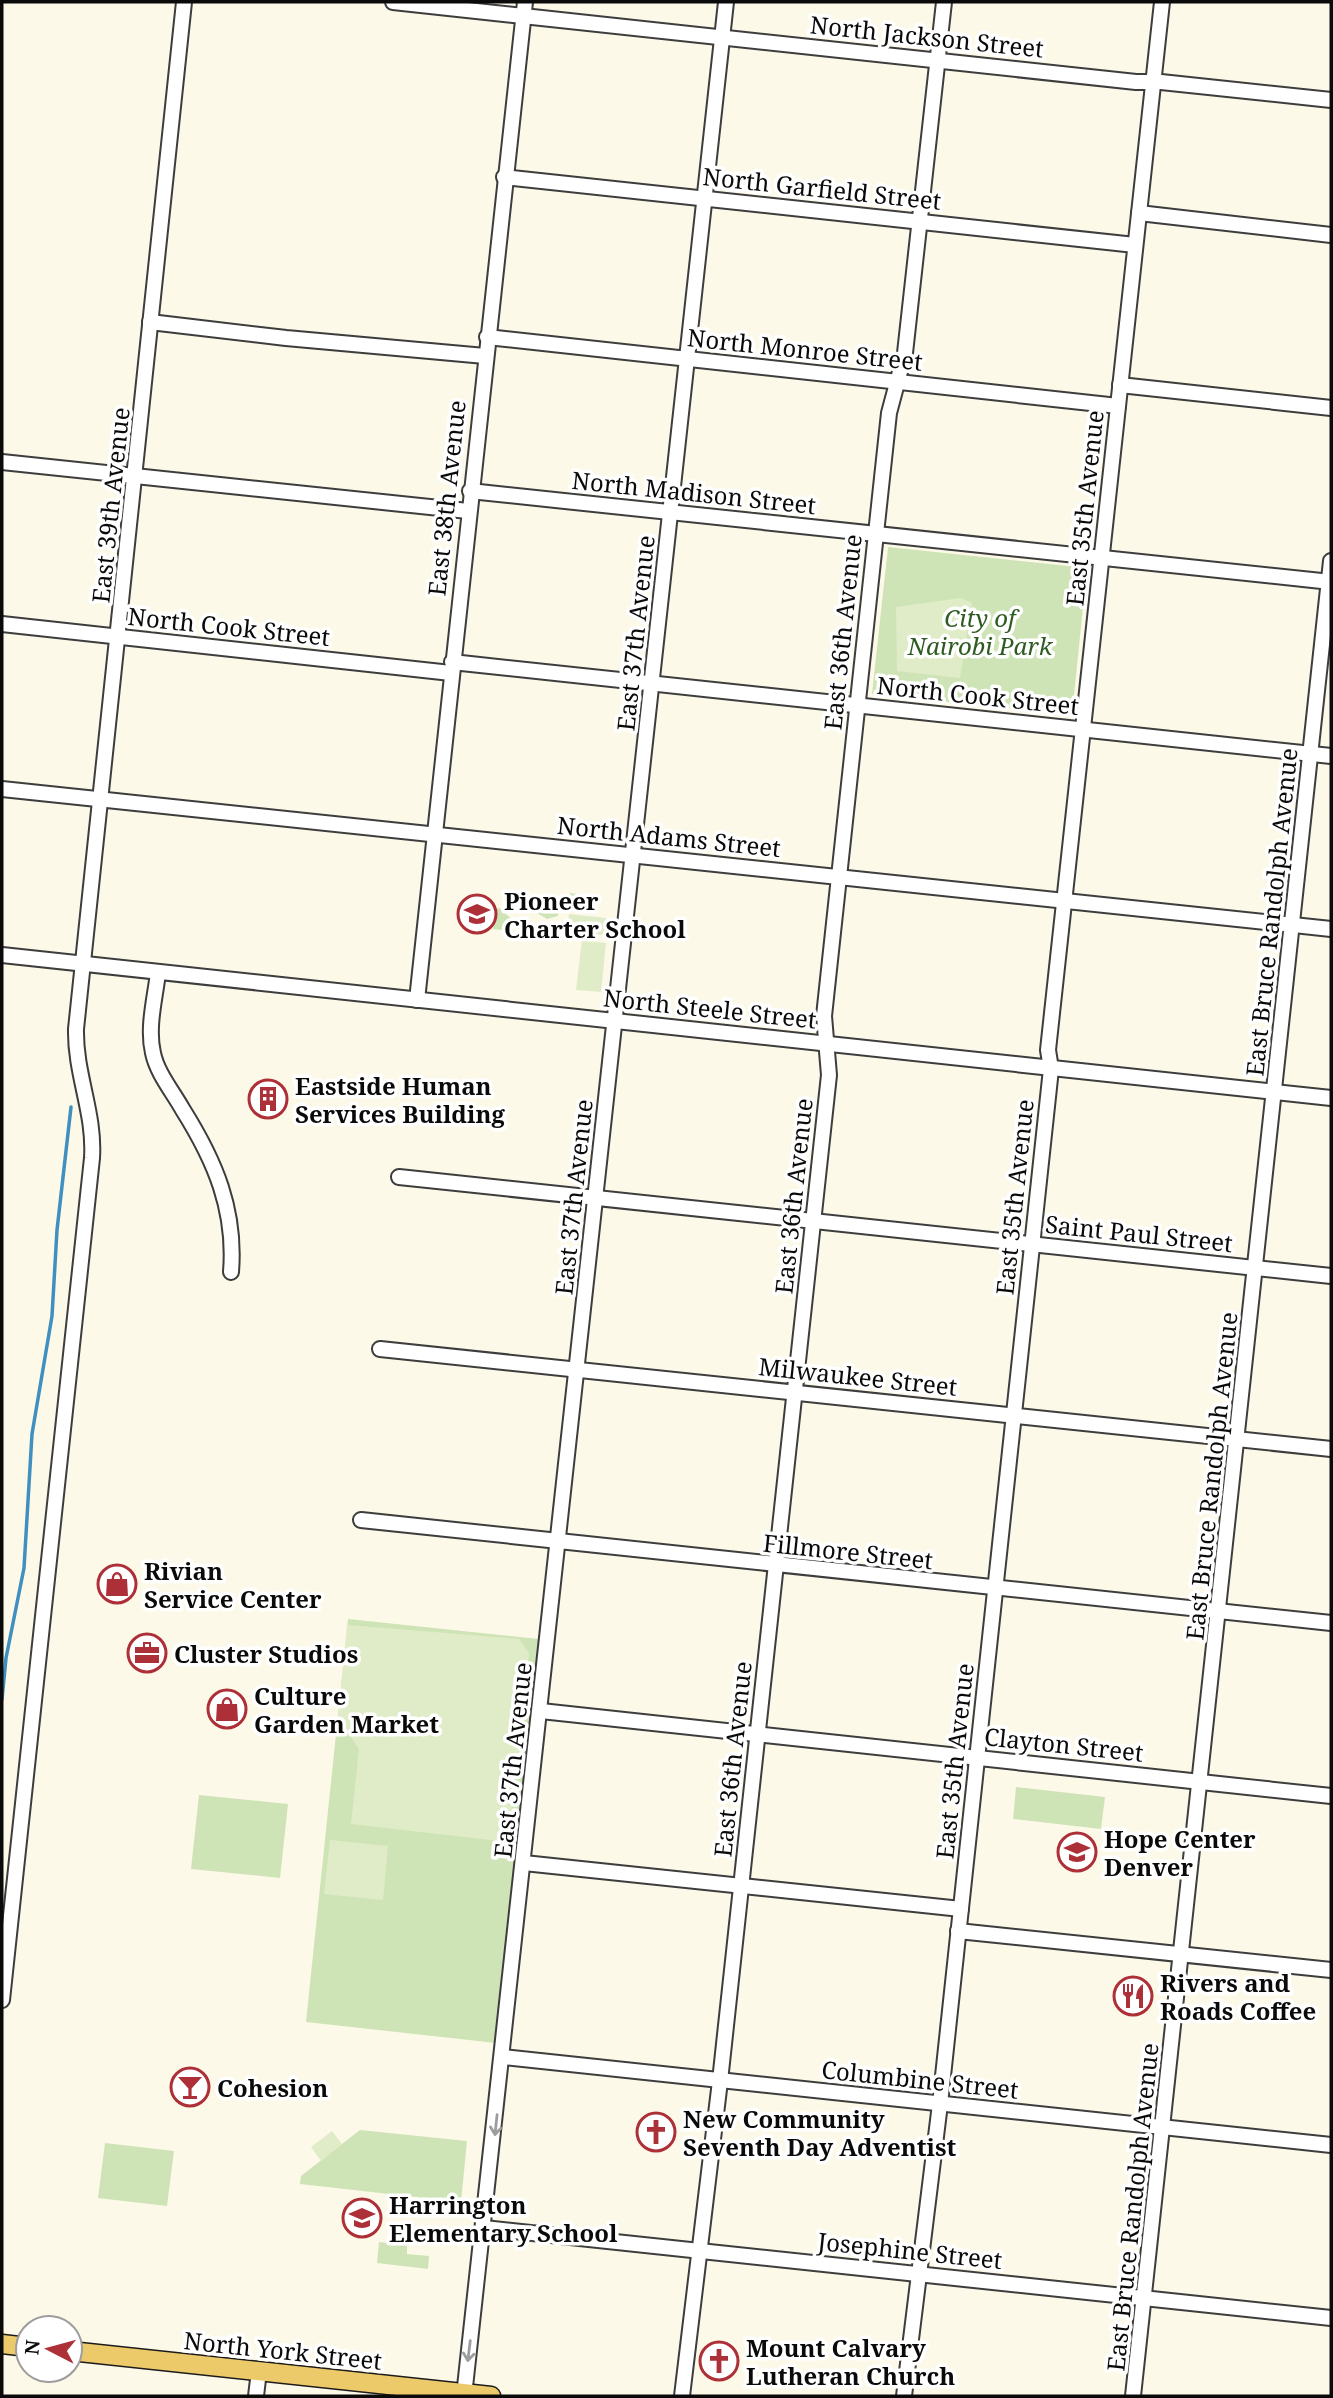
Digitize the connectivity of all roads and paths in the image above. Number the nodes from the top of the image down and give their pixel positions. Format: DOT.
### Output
graph roads {
  1 [pos="184,2"];
  2 [pos="393,2"];
  3 [pos="726,2"];
  4 [pos="944,2"];
  5 [pos="1162,2"];
  6 [pos="524,9"];
  7 [pos="722,37"];
  8 [pos="938,60"];
  9 [pos="1153,81"];
  10 [pos="1331,100"];
  11 [pos="504,177"];
  12 [pos="705,197"];
  13 [pos="1139,213"];
  14 [pos="921,221"];
  15 [pos="1331,235"];
  16 [pos="1135,245"];
  17 [pos="150,322"];
  18 [pos="487,337"];
  19 [pos="485,356"];
  20 [pos="688,359"];
  21 [pos="897,382"];
  22 [pos="1120,385"];
  23 [pos="1118,406"];
  24 [pos="1331,408"];
  25 [pos="2,462"];
  26 [pos="136,476"];
  27 [pos="470,491"];
  28 [pos="468,511"];
  29 [pos="671,512"];
  30 [pos="875,534"];
  31 [pos="1101,558"];
  32 [pos="1331,561"];
  33 [pos="1330,582"];
  34 [pos="2,624"];
  35 [pos="118,637"];
  36 [pos="452,668"];
  37 [pos="652,684"];
  38 [pos="858,705"];
  39 [pos="1083,729"];
  40 [pos="1311,753"];
  41 [pos="1331,755"];
  42 [pos="2,789"];
  43 [pos="101,800"];
  44 [pos="435,835"];
  45 [pos="633,855"];
  46 [pos="840,877"];
  47 [pos="1064,900"];
  48 [pos="1292,925"];
  49 [pos="1331,929"];
  50 [pos="2,955"];
  51 [pos="76,963"];
  52 [pos="158,972"];
  53 [pos="417,1000"];
  54 [pos="615,1021"];
  55 [pos="828,1043"];
  56 [pos="1051,1069"];
  57 [pos="1274,1092"];
  58 [pos="1331,1098"];
  59 [pos="399,1177"];
  60 [pos="596,1198"];
  61 [pos="813,1221"];
  62 [pos="1032,1245"];
  63 [pos="1256,1268"];
  64 [pos="230,1272"];
  65 [pos="1331,1276"];
  66 [pos="380,1349"];
  67 [pos="578,1370"];
  68 [pos="795,1392"];
  69 [pos="1014,1416"];
  70 [pos="1237,1439"];
  71 [pos="1331,1449"];
  72 [pos="361,1520"];
  73 [pos="559,1543"];
  74 [pos="776,1566"];
  75 [pos="995,1590"];
  76 [pos="1219,1611"];
  77 [pos="1331,1623"];
  78 [pos="541,1711"];
  79 [pos="757,1734"];
  80 [pos="977,1758"];
  81 [pos="1201,1782"];
  82 [pos="1331,1796"];
  83 [pos="524,1863"];
  84 [pos="741,1886"];
  85 [pos="961,1909"];
  86 [pos="958,1931"];
  87 [pos="1182,1954"];
  88 [pos="1331,1970"];
  89 [pos="2,2000"];
  90 [pos="503,2057"];
  91 [pos="720,2081"];
  92 [pos="940,2104"];
  93 [pos="1164,2127"];
  94 [pos="1331,2145"];
  95 [pos="484,2228"];
  96 [pos="701,2251"];
  97 [pos="919,2274"];
  98 [pos="1146,2298"];
  99 [pos="1331,2318"];
  100 [pos="84,2352"];
  101 [pos="259,2371"];
  102 [pos="464,2395"];
  103 [pos="257,2396"];
  104 [pos="491,2396"];
  105 [pos="682,2396"];
  106 [pos="904,2396"];
  107 [pos="1133,2396"];
  1 -- 17 [label="street, East 39th Avenue"];
  2 -- 6 [label="street, North Jackson Street"];
  3 -- 7 [label="street, East 37th Avenue"];
  4 -- 8 [label="street, East 36th Avenue"];
  5 -- 9 [label="street, East 35th Avenue"];
  6 -- 7 [label="street, North Jackson Street"];
  6 -- 11 [label="street, East 38th Avenue"];
  7 -- 8 [label="street, North Jackson Street"];
  7 -- 12 [label="street, East 37th Avenue"];
  8 -- 9 [label="street, North Jackson Street"];
  8 -- 14 [label="street, East 36th Avenue"];
  9 -- 10 [label="street, North Jackson Street"];
  9 -- 13 [label="street, East 35th Avenue"];
  11 -- 12 [label="street, North Garfield Street"];
  11 -- 18 [label="street, East 38th Avenue"];
  12 -- 14 [label="street, North Garfield Street"];
  12 -- 20 [label="street, East 37th Avenue"];
  13 -- 15 [label="street"];
  13 -- 16 [label="street, East 35th Avenue"];
  14 -- 16 [label="street, North Garfield Street"];
  14 -- 21 [label="street, East 36th Avenue"];
  16 -- 22 [label="street, East 35th Avenue"];
  17 -- 19 [label="street"];
  17 -- 26 [label="street, East 39th Avenue"];
  18 -- 19 [label="street, East 38th Avenue"];
  18 -- 20 [label="street, North Monroe Street"];
  19 -- 27 [label="street, East 38th Avenue"];
  20 -- 21 [label="street, North Monroe Street"];
  20 -- 29 [label="street, East 37th Avenue"];
  21 -- 23 [label="street, North Monroe Street"];
  21 -- 30 [label="street, East 36th Avenue"];
  22 -- 23 [label="street, East 35th Avenue"];
  22 -- 24 [label="street"];
  23 -- 31 [label="street, East 35th Avenue"];
  25 -- 26 [label="street"];
  26 -- 28 [label="street"];
  26 -- 35 [label="street, East 39th Avenue"];
  27 -- 28 [label="street, East 38th Avenue"];
  27 -- 29 [label="street, North Madison Street"];
  28 -- 36 [label="street, East 38th Avenue"];
  29 -- 30 [label="street, North Madison Street"];
  29 -- 37 [label="street, East 37th Avenue"];
  30 -- 31 [label="street, North Madison Street"];
  30 -- 38 [label="street, East 36th Avenue"];
  31 -- 33 [label="street, North Madison Street"];
  31 -- 39 [label="street, East 35th Avenue"];
  32 -- 33 [label="street, East Bruce Randolph Avenue"];
  33 -- 40 [label="street, East Bruce Randolph Avenue"];
  34 -- 35 [label="street, North Cook Street"];
  35 -- 36 [label="street, North Cook Street"];
  35 -- 43 [label="street, East 39th Avenue"];
  36 -- 37 [label="street, North Cook Street"];
  36 -- 44 [label="street, East 38th Avenue"];
  37 -- 38 [label="street, North Cook Street"];
  37 -- 45 [label="street, East 37th Avenue"];
  38 -- 39 [label="street, North Cook Street"];
  38 -- 46 [label="street, East 36th Avenue"];
  39 -- 40 [label="street, North Cook Street"];
  39 -- 47 [label="street, East 35th Avenue"];
  40 -- 41 [label="street, North Cook Street"];
  40 -- 48 [label="street, East Bruce Randolph Avenue"];
  42 -- 43 [label="street, North Adams Street"];
  43 -- 44 [label="street, North Adams Street"];
  43 -- 51 [label="street, East 39th Avenue"];
  44 -- 45 [label="street, North Adams Street"];
  44 -- 53 [label="street, East 38th Avenue"];
  45 -- 46 [label="street, North Adams Street"];
  45 -- 54 [label="street, East 37th Avenue"];
  46 -- 47 [label="street, North Adams Street"];
  46 -- 55 [label="street, East 36th Avenue"];
  47 -- 48 [label="street, North Adams Street"];
  47 -- 56 [label="street, East 35th Avenue"];
  48 -- 49 [label="street, North Adams Street"];
  48 -- 57 [label="street, East Bruce Randolph Avenue"];
  50 -- 51 [label="street, North Steele Street"];
  51 -- 52 [label="street, North Steele Street"];
  51 -- 89 [label="street, East 39th Avenue"];
  52 -- 53 [label="street, North Steele Street"];
  52 -- 64 [label="street"];
  53 -- 54 [label="street, North Steele Street"];
  54 -- 55 [label="street, North Steele Street"];
  54 -- 60 [label="street, East 37th Avenue"];
  55 -- 56 [label="street, North Steele Street"];
  55 -- 61 [label="street, East 36th Avenue"];
  56 -- 57 [label="street, North Steele Street"];
  56 -- 62 [label="street, East 35th Avenue"];
  57 -- 58 [label="street, North Steele Street"];
  57 -- 63 [label="street, East Bruce Randolph Avenue"];
  59 -- 60 [label="street, Saint Paul Street"];
  60 -- 61 [label="street, Saint Paul Street"];
  60 -- 67 [label="street, East 37th Avenue"];
  61 -- 62 [label="street, Saint Paul Street"];
  61 -- 68 [label="street, East 36th Avenue"];
  62 -- 63 [label="street, Saint Paul Street"];
  62 -- 69 [label="street, East 35th Avenue"];
  63 -- 65 [label="street, Saint Paul Street"];
  63 -- 70 [label="street, East Bruce Randolph Avenue"];
  66 -- 67 [label="street, Milwaukee Street"];
  67 -- 68 [label="street, Milwaukee Street"];
  67 -- 73 [label="street, East 37th Avenue"];
  68 -- 69 [label="street, Milwaukee Street"];
  68 -- 74 [label="street, East 36th Avenue"];
  69 -- 70 [label="street, Milwaukee Street"];
  69 -- 75 [label="street, East 35th Avenue"];
  70 -- 71 [label="street, Milwaukee Street"];
  70 -- 76 [label="street, East Bruce Randolph Avenue"];
  72 -- 73 [label="street, Fillmore Street"];
  73 -- 74 [label="street, Fillmore Street"];
  73 -- 78 [label="street, East 37th Avenue"];
  74 -- 75 [label="street, Fillmore Street"];
  74 -- 79 [label="street, East 36th Avenue"];
  75 -- 76 [label="street, Fillmore Street"];
  75 -- 80 [label="street, East 35th Avenue"];
  76 -- 77 [label="street, Fillmore Street"];
  76 -- 81 [label="street, East Bruce Randolph Avenue"];
  78 -- 79 [label="street, Clayton Street"];
  78 -- 83 [label="street, East 37th Avenue"];
  79 -- 80 [label="street, Clayton Street"];
  79 -- 84 [label="street, East 36th Avenue"];
  80 -- 81 [label="street, Clayton Street"];
  80 -- 85 [label="street, East 35th Avenue"];
  81 -- 82 [label="street, Clayton Street"];
  81 -- 87 [label="street, East Bruce Randolph Avenue"];
  83 -- 84 [label="street"];
  83 -- 90 [label="street, East 37th Avenue"];
  84 -- 85 [label="street"];
  84 -- 91 [label="street, East 36th Avenue"];
  85 -- 86 [label="street, East 35th Avenue"];
  86 -- 87 [label="street"];
  86 -- 92 [label="street, East 35th Avenue"];
  87 -- 88 [label="street"];
  87 -- 93 [label="street, East Bruce Randolph Avenue"];
  90 -- 91 [label="street, Columbine Street"];
  90 -- 95 [label="street, East 37th Avenue, one-way"];
  91 -- 92 [label="street, Columbine Street"];
  91 -- 96 [label="street, East 36th Avenue"];
  92 -- 93 [label="street, Columbine Street"];
  92 -- 97 [label="street, East 35th Avenue"];
  93 -- 94 [label="street, Columbine Street"];
  93 -- 98 [label="street, East Bruce Randolph Avenue"];
  95 -- 96 [label="street, Josephine Street"];
  95 -- 102 [label="street, East 37th Avenue, one-way"];
  96 -- 97 [label="street, Josephine Street"];
  96 -- 105 [label="street, East 36th Avenue"];
  97 -- 98 [label="street, Josephine Street"];
  97 -- 106 [label="street, East 35th Avenue"];
  98 -- 99 [label="street, Josephine Street"];
  98 -- 107 [label="street, East Bruce Randolph Avenue"];
  100 -- 101 [label="main road, North York Street"];
  101 -- 102 [label="main road, North York Street"];
  101 -- 103 [label="street"];
  102 -- 104 [label="main road, North York Street"];
}
